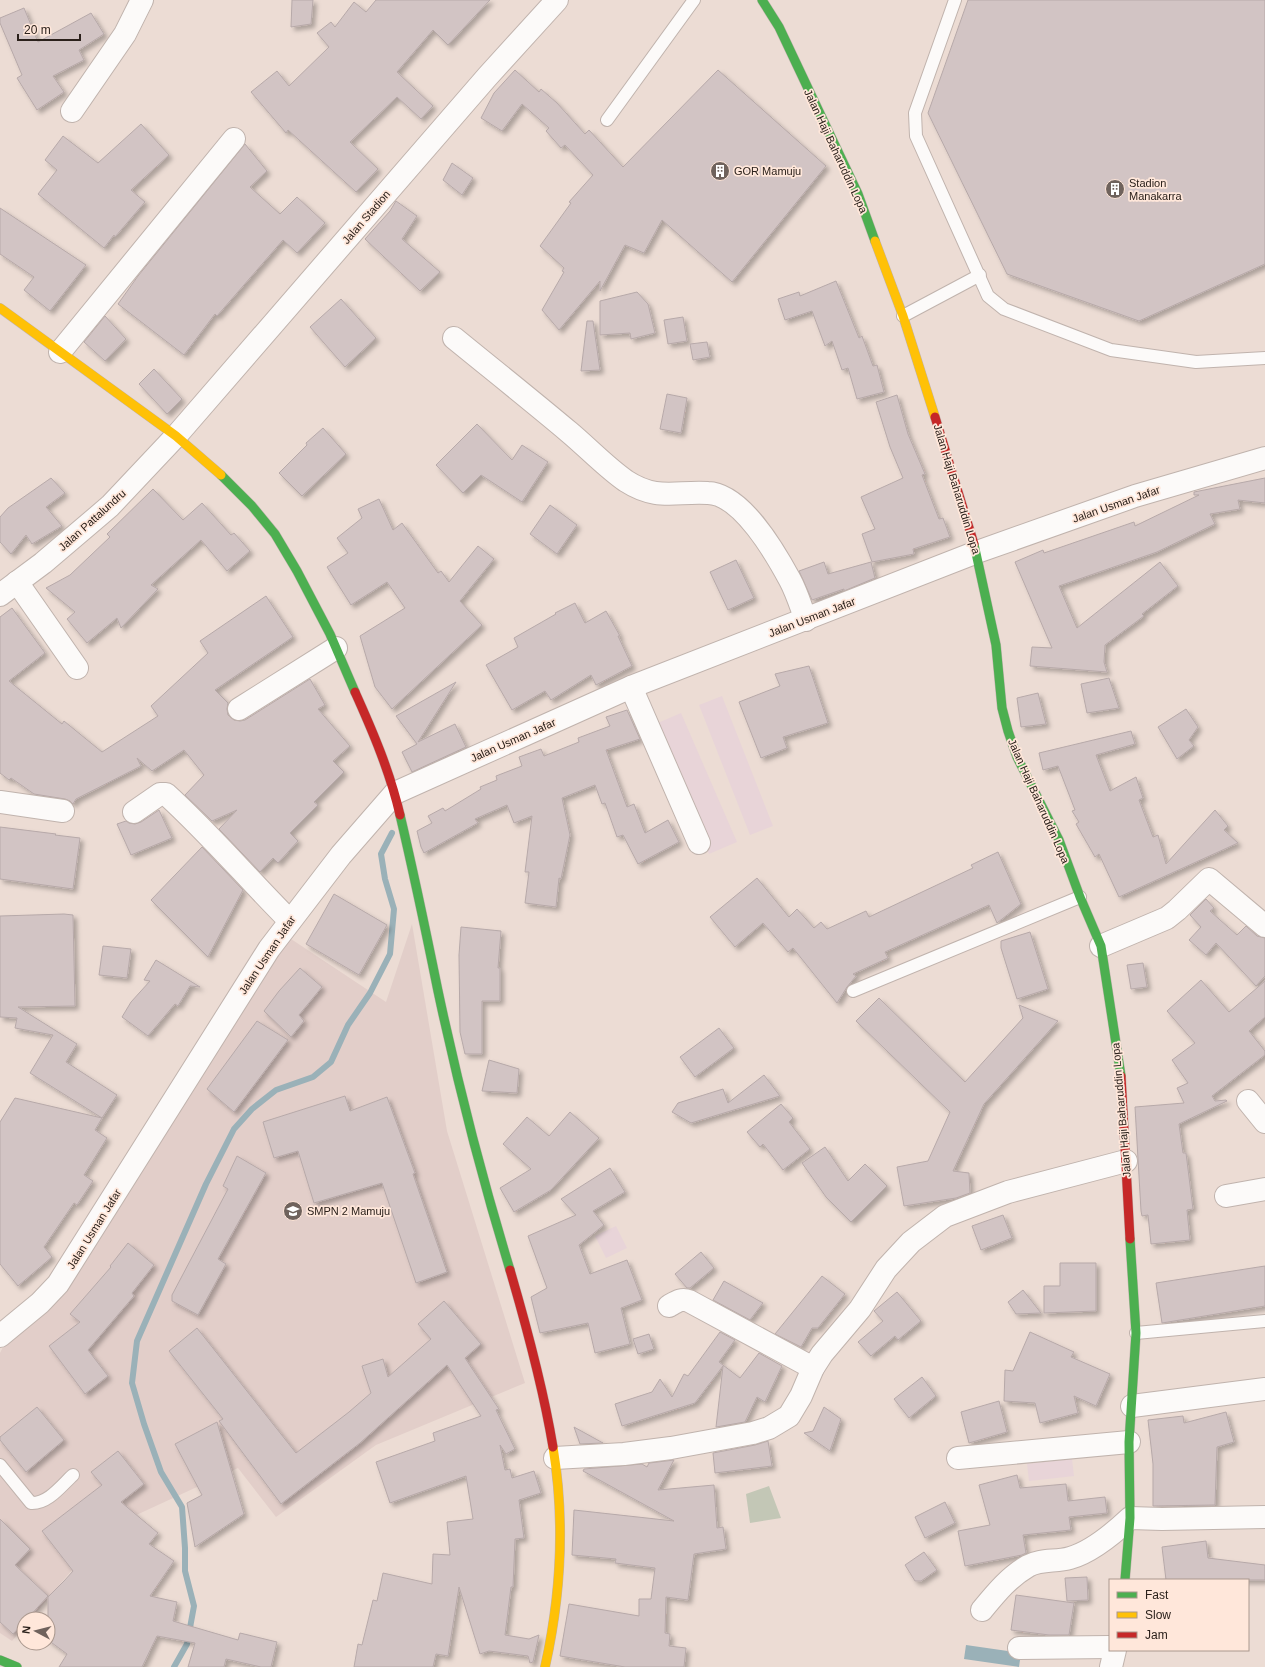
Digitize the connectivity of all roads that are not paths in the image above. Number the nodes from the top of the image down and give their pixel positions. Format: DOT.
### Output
graph roads {
  1 [pos="142,0"];
  2 [pos="557,0"];
  3 [pos="694,0"];
  4 [pos="762,0"];
  5 [pos="955,0"];
  6 [pos="72,111"];
  7 [pos="607,120"];
  8 [pos="234,139"];
  9 [pos="980,275"];
  10 [pos="0,308"];
  11 [pos="902,316"];
  12 [pos="454,338"];
  13 [pos="60,352"];
  14 [pos="1265,358"];
  15 [pos="176,436"];
  16 [pos="1265,458"];
  17 [pos="977,552"];
  18 [pos="8,589"];
  19 [pos="806,620"];
  20 [pos="336,648"];
  21 [pos="77,668"];
  22 [pos="631,687"];
  23 [pos="238,709"];
  24 [pos="395,793"];
  25 [pos="0,802"];
  26 [pos="63,811"];
  27 [pos="134,812"];
  28 [pos="699,843"];
  29 [pos="1080,897"];
  30 [pos="290,921"];
  31 [pos="1265,926"];
  32 [pos="1101,946"];
  33 [pos="853,991"];
  34 [pos="1248,1101"];
  35 [pos="1265,1122"];
  36 [pos="1126,1162"];
  37 [pos="1265,1189"];
  38 [pos="1226,1196"];
  39 [pos="669,1306"];
  40 [pos="1265,1321"];
  41 [pos="1136,1333"];
  42 [pos="0,1336"];
  43 [pos="813,1368"];
  44 [pos="1265,1389"];
  45 [pos="1132,1406"];
  46 [pos="1129,1442"];
  47 [pos="555,1458"];
  48 [pos="958,1458"];
  49 [pos="0,1465"];
  50 [pos="73,1475"];
  51 [pos="1265,1517"];
  52 [pos="1129,1527"];
  53 [pos="1125,1579"];
  54 [pos="982,1610"];
  55 [pos="1109,1647"];
  56 [pos="1019,1648"];
  57 [pos="1115,1651"];
  58 [pos="0,1660"];
  59 [pos="17,1667"];
  60 [pos="545,1667"];
  61 [pos="1111,1667"];
  1 -- 6 [label="street"];
  2 -- 15 [label="street, Jalan Stadion"];
  3 -- 7 [label="lane"];
  4 -- 11 [label="street, Jalan Haji Baharuddin Lopa"];
  5 -- 9 [label="lane"];
  8 -- 13 [label="street"];
  9 -- 11 [label="lane"];
  9 -- 14 [label="lane"];
  10 -- 13 [label="street"];
  11 -- 17 [label="street, Jalan Haji Baharuddin Lopa"];
  12 -- 19 [label="street"];
  13 -- 15 [label="street"];
  15 -- 18 [label="street, Jalan Pattalundru"];
  15 -- 20 [label="street"];
  16 -- 17 [label="street, Jalan Usman Jafar"];
  17 -- 19 [label="street, Jalan Usman Jafar"];
  17 -- 29 [label="street, Jalan Haji Baharuddin Lopa"];
  18 -- 21 [label="street"];
  19 -- 22 [label="street, Jalan Usman Jafar"];
  20 -- 23 [label="street"];
  20 -- 24 [label="street"];
  22 -- 24 [label="street, Jalan Usman Jafar"];
  22 -- 28 [label="street"];
  24 -- 30 [label="street, Jalan Usman Jafar"];
  24 -- 47 [label="street"];
  25 -- 26 [label="street"];
  27 -- 30 [label="street"];
  29 -- 32 [label="street, Jalan Haji Baharuddin Lopa"];
  29 -- 33 [label="lane"];
  30 -- 42 [label="street, Jalan Usman Jafar"];
  31 -- 32 [label="street"];
  32 -- 36 [label="street, Jalan Haji Baharuddin Lopa"];
  34 -- 35 [label="street"];
  36 -- 41 [label="street, Jalan Haji Baharuddin Lopa"];
  36 -- 43 [label="street"];
  37 -- 38 [label="street"];
  39 -- 43 [label="street"];
  40 -- 41 [label="lane"];
  41 -- 45 [label="street, Jalan Haji Baharuddin Lopa"];
  43 -- 47 [label="street"];
  44 -- 45 [label="street"];
  45 -- 46 [label="street, Jalan Haji Baharuddin Lopa"];
  46 -- 48 [label="street"];
  46 -- 52 [label="street, Jalan Haji Baharuddin Lopa"];
  47 -- 60 [label="street"];
  49 -- 50 [label="lane"];
  51 -- 52 [label="street"];
  52 -- 53 [label="street, Jalan Haji Baharuddin Lopa"];
  52 -- 54 [label="street"];
  55 -- 56 [label="street"];
  57 -- 61 [label="street"];
  58 -- 59 [label="street"];
}
